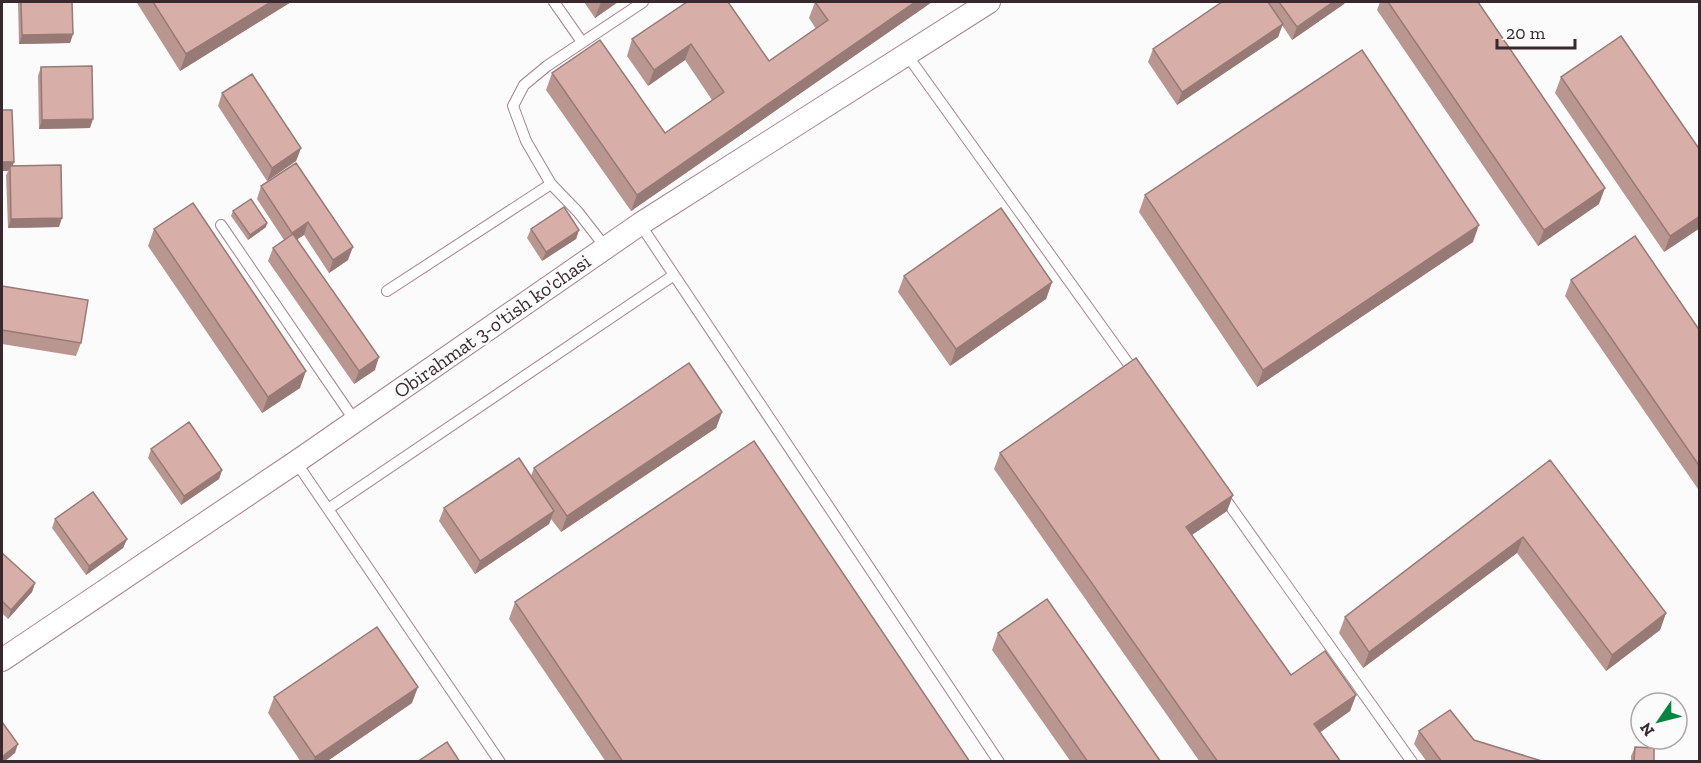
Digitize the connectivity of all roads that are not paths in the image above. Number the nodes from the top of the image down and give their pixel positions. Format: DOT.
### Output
graph roads {
  1 [pos="554,2"];
  2 [pos="643,2"];
  3 [pos="989,2"];
  4 [pos="582,42"];
  5 [pos="907,55"];
  6 [pos="551,184"];
  7 [pos="640,224"];
  8 [pos="222,225"];
  9 [pos="606,248"];
  10 [pos="674,275"];
  11 [pos="387,291"];
  12 [pos="1142,384"];
  13 [pos="355,421"];
  14 [pos="296,462"];
  15 [pos="1211,481"];
  16 [pos="328,509"];
  17 [pos="6,650"];
  18 [pos="500,762"];
  19 [pos="999,762"];
  20 [pos="1412,762"];
  1 -- 4 [label="lane"];
  2 -- 4 [label="lane"];
  3 -- 5 [label="street, Obirahmat 3-o'tish ko'chasi"];
  4 -- 6 [label="lane"];
  5 -- 7 [label="street, Obirahmat 3-o'tish ko'chasi"];
  5 -- 12 [label="lane"];
  6 -- 9 [label="lane"];
  6 -- 11 [label="lane"];
  7 -- 9 [label="street, Obirahmat 3-o'tish ko'chasi"];
  7 -- 10 [label="lane"];
  8 -- 13 [label="lane"];
  9 -- 13 [label="street, Obirahmat 3-o'tish ko'chasi"];
  10 -- 16 [label="lane"];
  10 -- 19 [label="lane"];
  13 -- 14 [label="street, Obirahmat 3-o'tish ko'chasi"];
  14 -- 16 [label="lane"];
  14 -- 17 [label="street, Obirahmat 3-o'tish ko'chasi"];
  15 -- 20 [label="lane"];
  16 -- 18 [label="lane"];
}
